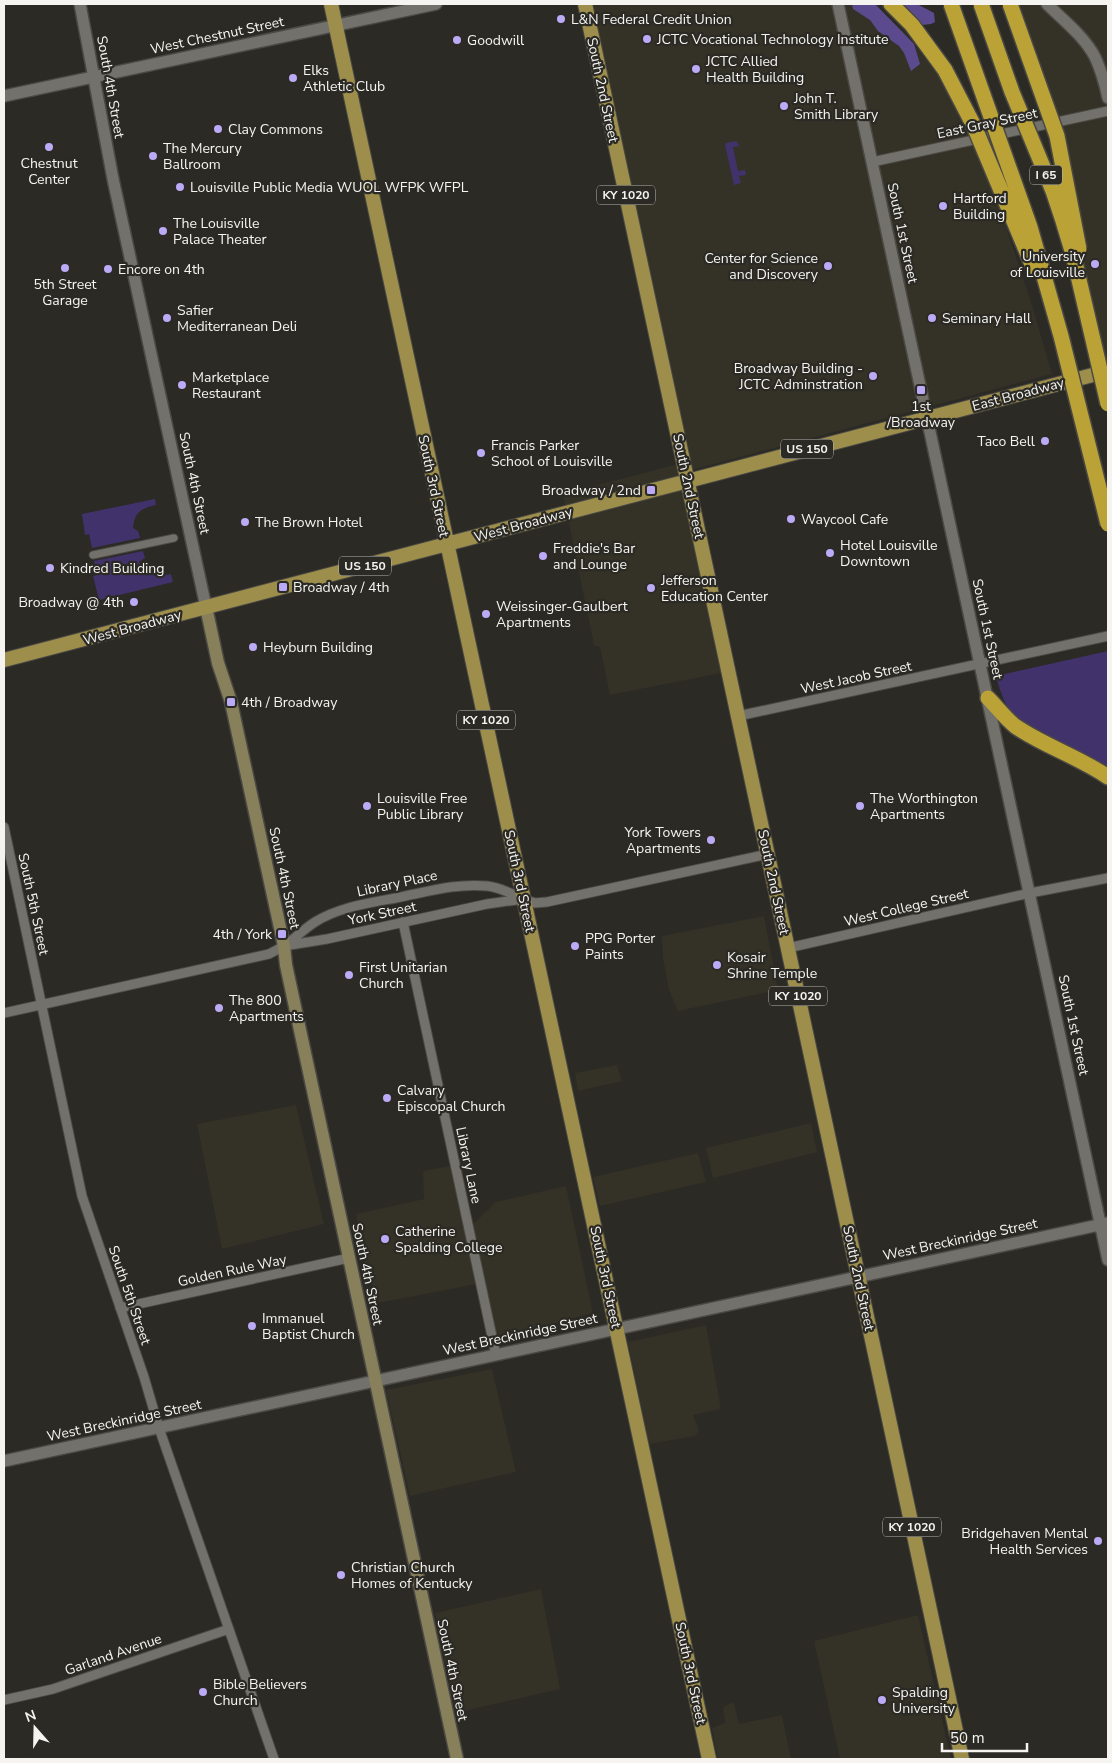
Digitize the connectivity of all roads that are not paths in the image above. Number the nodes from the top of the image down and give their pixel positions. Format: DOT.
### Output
graph roads {
  1 [pos="80,4"];
  2 [pos="331,4"];
  3 [pos="436,4"];
  4 [pos="585,4"];
  5 [pos="838,4"];
  6 [pos="891,4"];
  7 [pos="951,4"];
  8 [pos="980,4"];
  9 [pos="1010,4"];
  10 [pos="1047,4"];
  11 [pos="335,25"];
  12 [pos="93,76"];
  13 [pos="4,96"];
  14 [pos="1108,98"];
  15 [pos="1108,111"];
  16 [pos="872,162"];
  17 [pos="1061,336"];
  18 [pos="1096,352"];
  19 [pos="1108,371"];
  20 [pos="1108,404"];
  21 [pos="927,418"];
  22 [pos="688,481"];
  23 [pos="1108,524"];
  24 [pos="174,538"];
  25 [pos="447,544"];
  26 [pos="93,555"];
  27 [pos="206,607"];
  28 [pos="1108,636"];
  29 [pos="4,660"];
  30 [pos="980,664"];
  31 [pos="988,698"];
  32 [pos="738,716"];
  33 [pos="1108,777"];
  34 [pos="4,827"];
  35 [pos="768,854"];
  36 [pos="1108,878"];
  37 [pos="1030,894"];
  38 [pos="523,899"];
  39 [pos="403,922"];
  40 [pos="284,946"];
  41 [pos="788,948"];
  42 [pos="41,1004"];
  43 [pos="4,1013"];
  44 [pos="1104,1223"];
  45 [pos="349,1258"];
  46 [pos="1108,1260"];
  47 [pos="858,1276"];
  48 [pos="120,1308"];
  49 [pos="617,1329"];
  50 [pos="496,1355"];
  51 [pos="376,1381"];
  52 [pos="159,1428"];
  53 [pos="4,1461"];
  54 [pos="229,1630"];
  55 [pos="4,1700"];
  56 [pos="274,1759"];
  57 [pos="457,1759"];
  58 [pos="709,1759"];
  59 [pos="962,1759"];
  1 -- 12 [label="street, South 4th Street"];
  2 -- 11 [label="main road, South 3rd Street"];
  3 -- 11 [label="street, West Chestnut Street"];
  4 -- 22 [label="main road, South 2nd Street / KY 1020"];
  5 -- 16 [label="street, South 1st Street"];
  6 -- 17 [label="highway, bridge"];
  7 -- 17 [label="highway, I 65, bridge"];
  8 -- 18 [label="highway, I 65, bridge"];
  9 -- 18 [label="highway, bridge"];
  10 -- 14 [label="street"];
  11 -- 12 [label="street, West Chestnut Street"];
  11 -- 25 [label="main road, South 3rd Street"];
  12 -- 13 [label="street, West Chestnut Street"];
  12 -- 27 [label="street, South 4th Street"];
  15 -- 16 [label="street, East Gray Street"];
  16 -- 21 [label="street, South 1st Street"];
  17 -- 23 [label="highway, I 65, bridge"];
  18 -- 20 [label="highway, I 65, bridge"];
  19 -- 21 [label="main road, East Broadway / US 150"];
  21 -- 22 [label="main road, West Broadway / US 150"];
  21 -- 30 [label="street, South 1st Street"];
  22 -- 25 [label="main road, West Broadway / US 150"];
  22 -- 32 [label="main road, South 2nd Street / KY 1020"];
  24 -- 26 [label="street"];
  25 -- 27 [label="main road, West Broadway / US 150"];
  25 -- 38 [label="main road, South 3rd Street / KY 1020"];
  27 -- 29 [label="main road, West Broadway / US 150"];
  27 -- 40 [label="main road, South 4th Street"];
  28 -- 30 [label="street, West Jacob Street"];
  30 -- 31 [label="street, South 1st Street"];
  30 -- 32 [label="street, West Jacob Street"];
  31 -- 33 [label="highway"];
  31 -- 37 [label="street, South 1st Street"];
  32 -- 35 [label="main road, South 2nd Street / KY 1020"];
  34 -- 42 [label="street, South 5th Street"];
  35 -- 38 [label="street, York Street"];
  35 -- 41 [label="main road, South 2nd Street / KY 1020"];
  36 -- 37 [label="street, West College Street"];
  37 -- 41 [label="street, West College Street"];
  37 -- 44 [label="street, South 1st Street"];
  38 -- 39 [label="street, York Street"];
  38 -- 40 [label="street, Library Place"];
  38 -- 49 [label="main road, South 3rd Street / KY 1020"];
  39 -- 40 [label="street, York Street"];
  39 -- 50 [label="street, Library Lane"];
  40 -- 42 [label="street, York Street"];
  40 -- 45 [label="main road, South 4th Street"];
  41 -- 47 [label="main road, South 2nd Street / KY 1020"];
  42 -- 43 [label="street, York Street"];
  42 -- 48 [label="street, South 5th Street"];
  44 -- 46 [label="street, South 1st Street"];
  44 -- 47 [label="street, West Breckinridge Street"];
  45 -- 48 [label="street, Golden Rule Way"];
  45 -- 51 [label="main road, South 4th Street"];
  47 -- 49 [label="street, West Breckinridge Street"];
  47 -- 59 [label="main road, South 2nd Street / KY 1020"];
  48 -- 52 [label="street, South 5th Street"];
  49 -- 50 [label="street, West Breckinridge Street"];
  49 -- 58 [label="main road, South 3rd Street / KY 1020"];
  50 -- 51 [label="street, West Breckinridge Street"];
  51 -- 52 [label="street, West Breckinridge Street"];
  51 -- 57 [label="main road, South 4th Street"];
  52 -- 53 [label="street, West Breckinridge Street"];
  52 -- 54 [label="street, South 5th Street"];
  54 -- 55 [label="street, Garland Avenue"];
  54 -- 56 [label="street, South 5th Street"];
}
